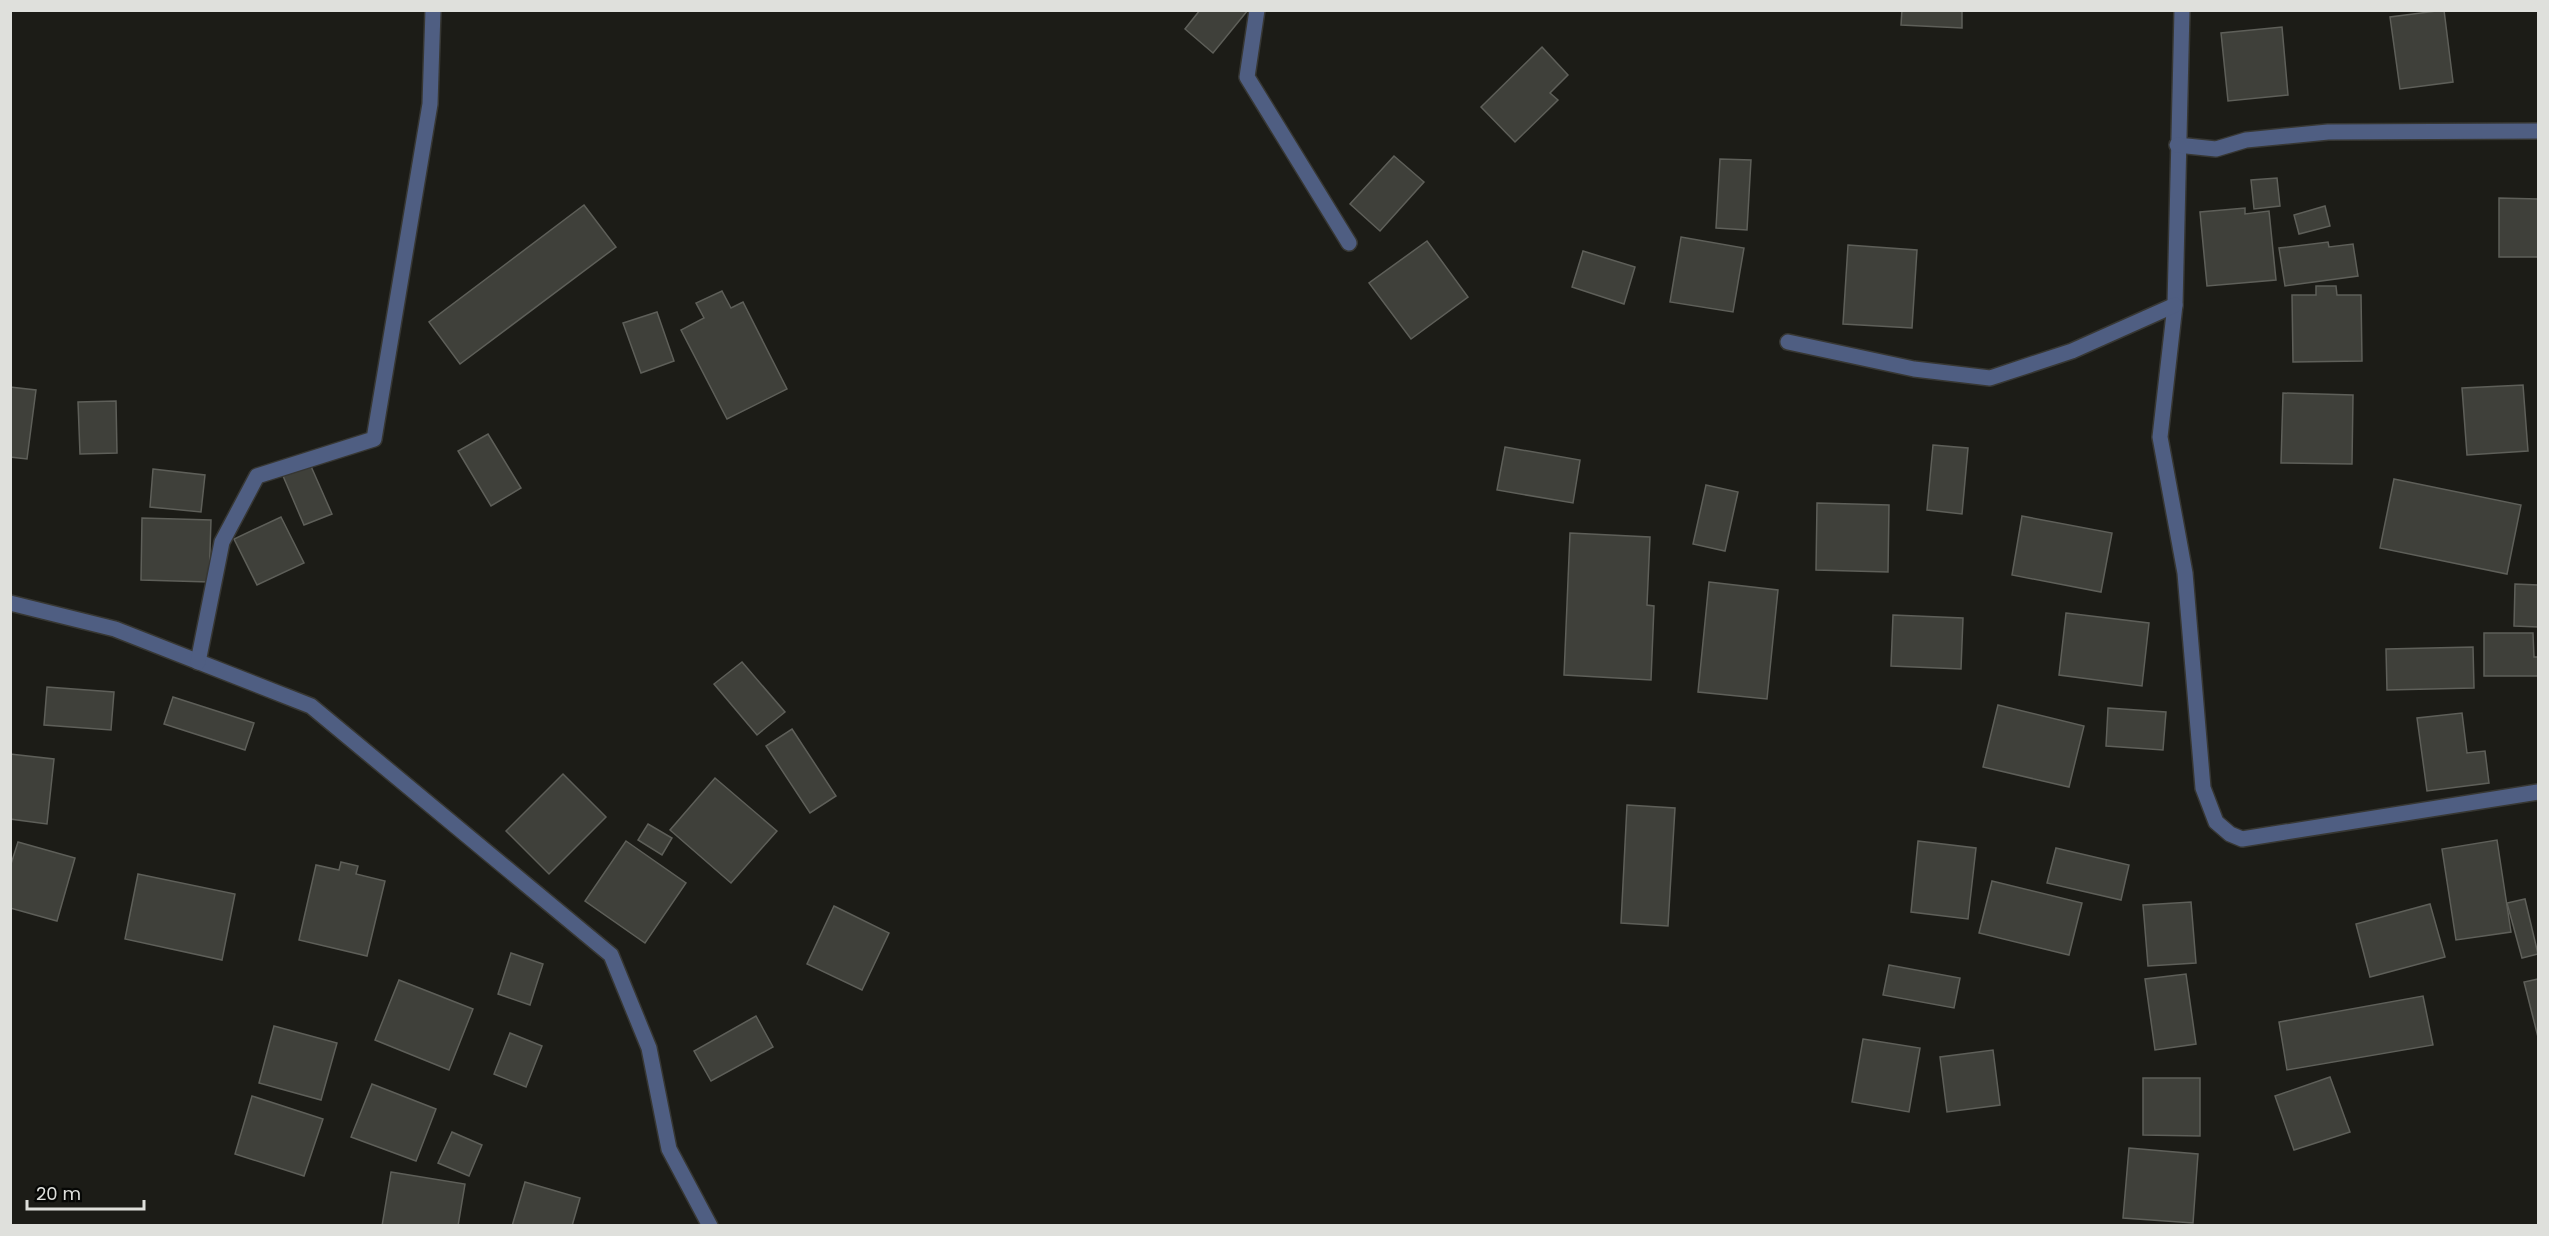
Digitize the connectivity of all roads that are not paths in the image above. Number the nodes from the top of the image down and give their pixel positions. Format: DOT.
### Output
graph roads {
  1 [pos="433,10"];
  2 [pos="1257,10"];
  3 [pos="2182,10"];
  4 [pos="2538,131"];
  5 [pos="2177,145"];
  6 [pos="1349,243"];
  7 [pos="2175,305"];
  8 [pos="1788,342"];
  9 [pos="10,603"];
  10 [pos="198,662"];
  11 [pos="2538,792"];
  12 [pos="710,1226"];
  1 -- 10 [label="street"];
  2 -- 6 [label="street"];
  3 -- 5 [label="street"];
  4 -- 5 [label="street"];
  5 -- 7 [label="street"];
  7 -- 8 [label="street"];
  7 -- 11 [label="street"];
  9 -- 10 [label="street"];
  10 -- 12 [label="street"];
}
